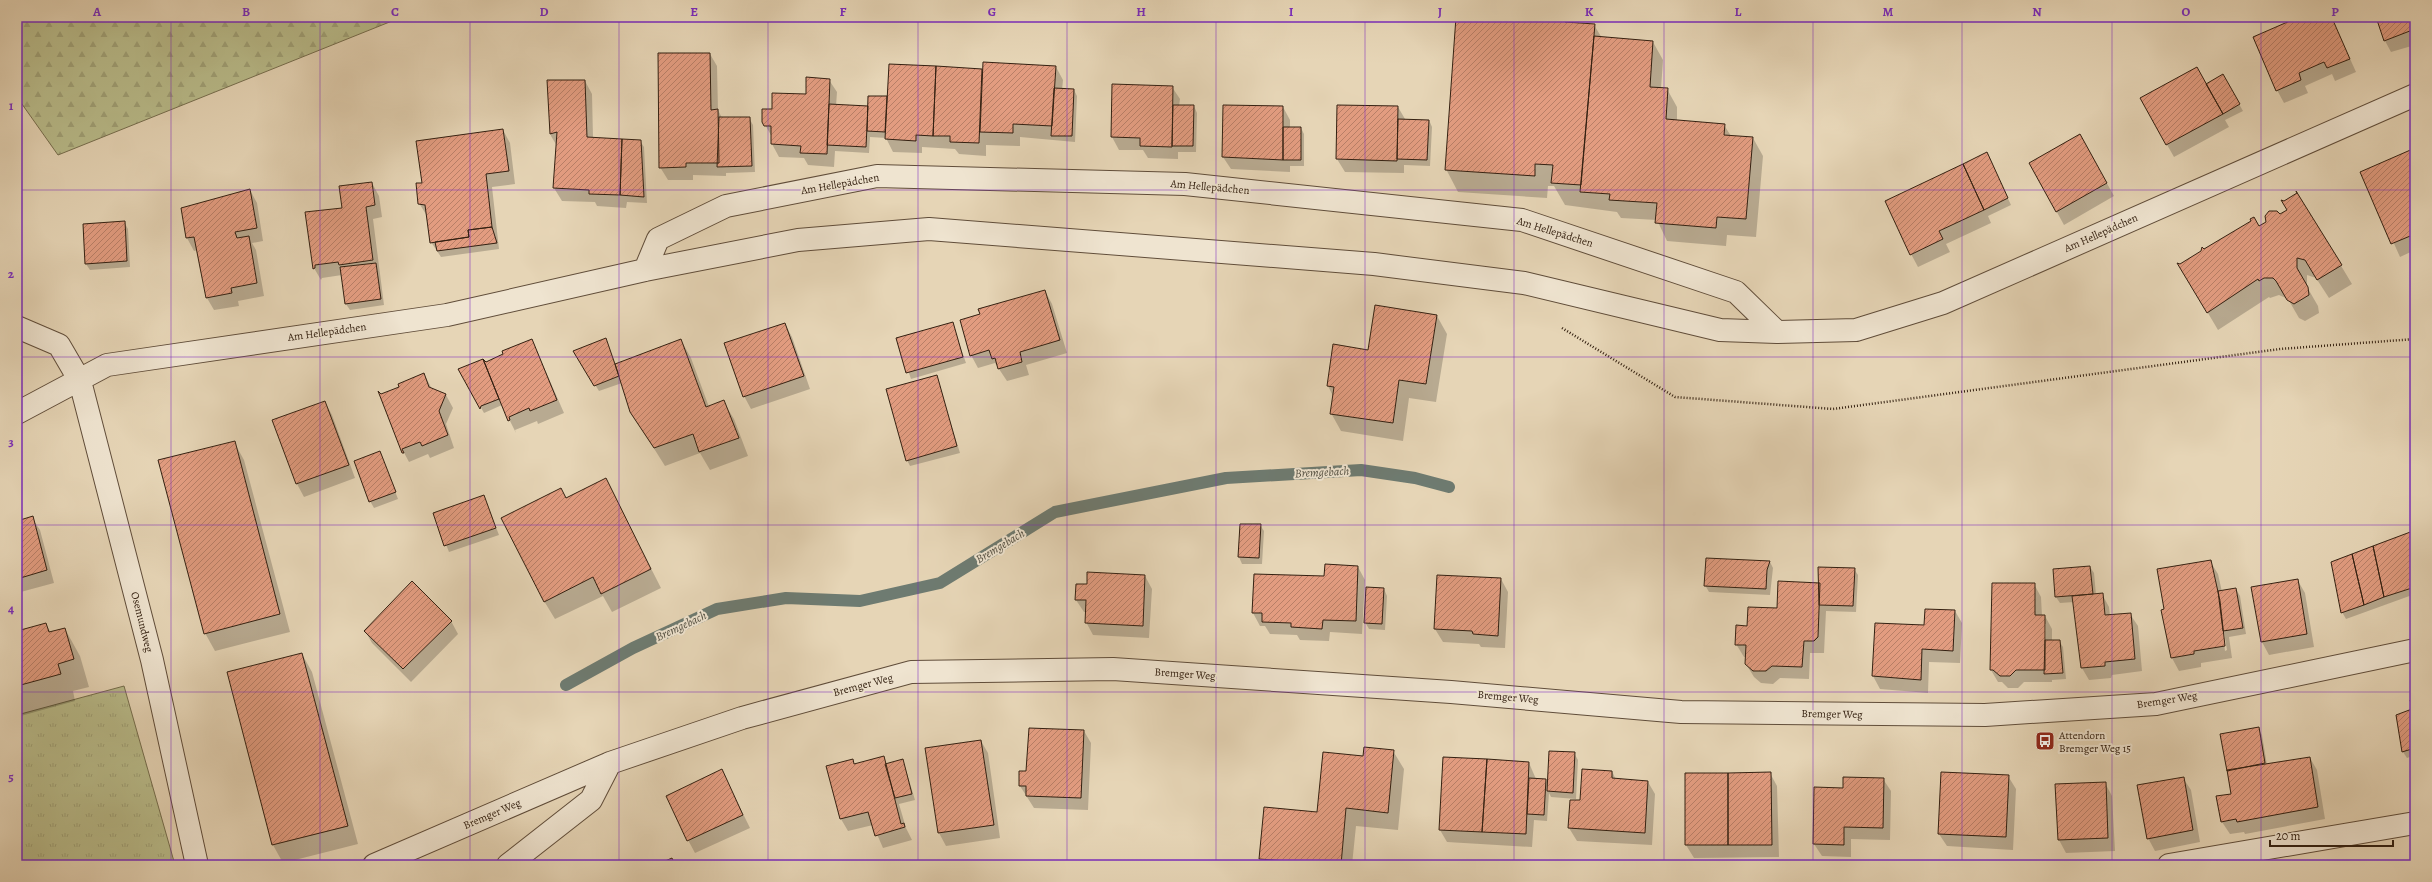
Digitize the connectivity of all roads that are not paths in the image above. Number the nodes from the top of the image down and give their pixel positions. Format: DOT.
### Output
graph roads {
  1 [pos="2415,95"];
  2 [pos="645,270"];
  3 [pos="17,327"];
  4 [pos="1777,332"];
  5 [pos="80,381"];
  6 [pos="17,413"];
  7 [pos="2415,650"];
  8 [pos="610,763"];
  9 [pos="2415,823"];
  10 [pos="197,865"];
  11 [pos="374,865"];
  12 [pos="508,865"];
  13 [pos="2169,865"];
  1 -- 4 [label="street, Am Hellepädchen"];
  2 -- 4 [label="street, Am Hellepädchen"];
  2 -- 4 [label="street, Am Hellepädchen"];
  2 -- 5 [label="street, Am Hellepädchen"];
  3 -- 5 [label="street, Osemundweg"];
  5 -- 6 [label="street, Am Hellepädchen"];
  5 -- 10 [label="street, Osemundweg"];
  7 -- 8 [label="street, Bremger Weg"];
  8 -- 11 [label="street, Bremger Weg"];
  8 -- 12 [label="street"];
  9 -- 13 [label="street"];
}
